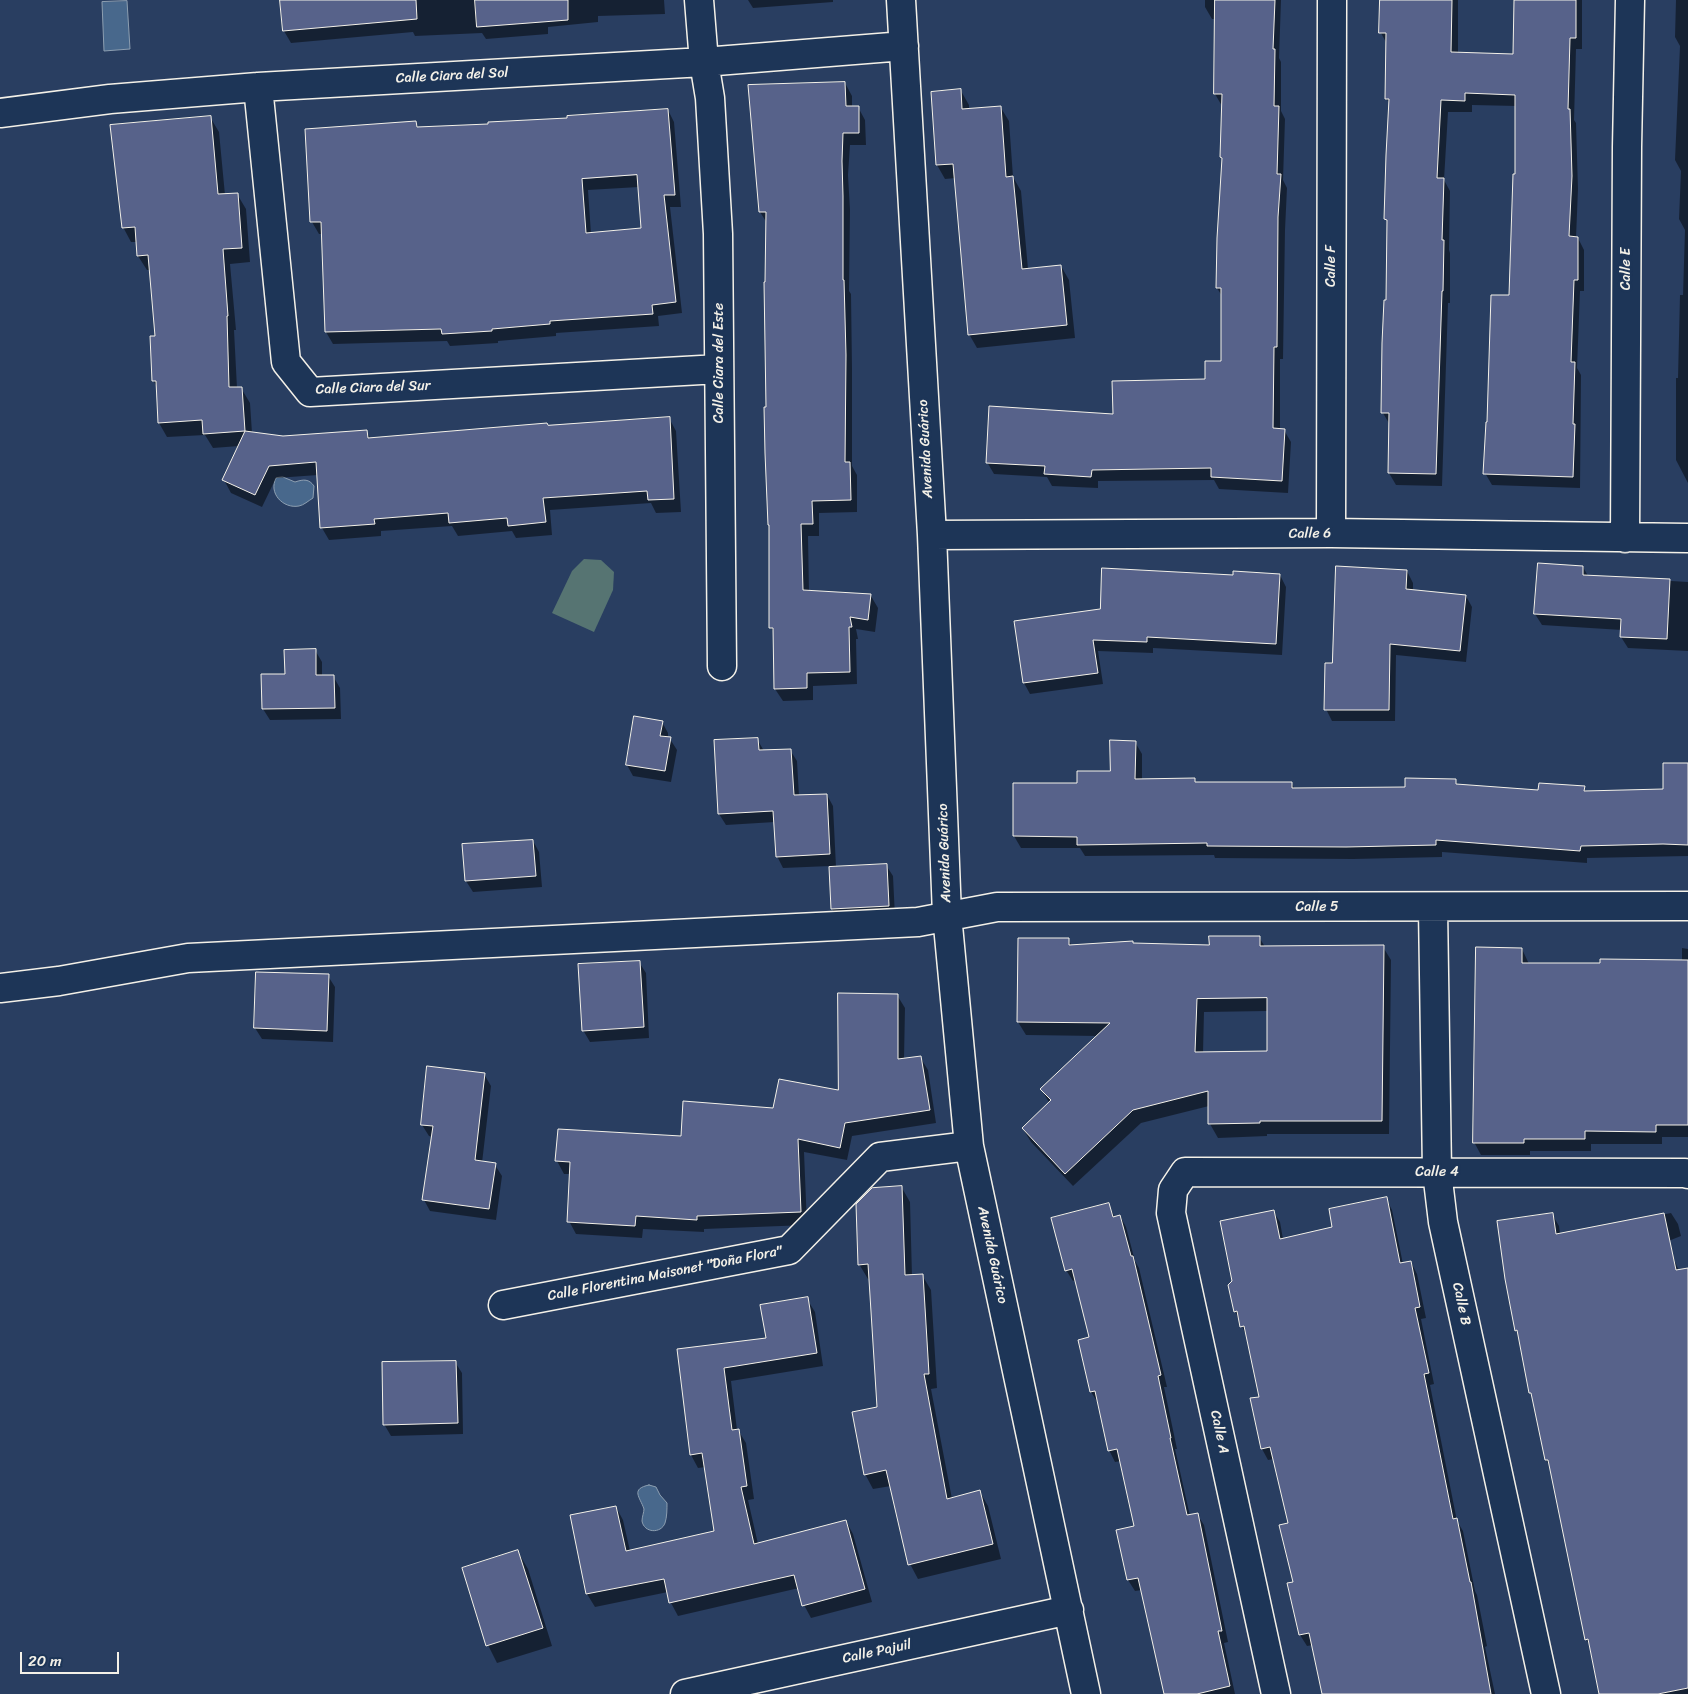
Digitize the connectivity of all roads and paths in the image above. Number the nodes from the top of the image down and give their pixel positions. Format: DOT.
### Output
graph roads {
  1 [pos="699,0"];
  2 [pos="901,0"];
  3 [pos="1332,0"];
  4 [pos="1630,0"];
  5 [pos="904,46"];
  6 [pos="704,62"];
  7 [pos="258,87"];
  8 [pos="0,113"];
  9 [pos="719,369"];
  10 [pos="1331,533"];
  11 [pos="932,536"];
  12 [pos="1625,538"];
  13 [pos="1688,538"];
  14 [pos="722,666"];
  15 [pos="1688,906"];
  16 [pos="1433,908"];
  17 [pos="947,915"];
  18 [pos="0,988"];
  19 [pos="969,1146"];
  20 [pos="1185,1172"];
  21 [pos="1437,1172"];
  22 [pos="1688,1174"];
  23 [pos="503,1305"];
  24 [pos="1069,1610"];
  25 [pos="685,1694"];
  26 [pos="1086,1694"];
  27 [pos="1276,1694"];
  28 [pos="1546,1694"];
  1 -- 6 [label="street, Calle Ciara del Este"];
  2 -- 5 [label="street, Avenida Guárico"];
  3 -- 10 [label="street, Calle F"];
  4 -- 12 [label="street, Calle E"];
  5 -- 6 [label="street, Calle Ciara del Sol"];
  5 -- 11 [label="street, Avenida Guárico"];
  6 -- 7 [label="street, Calle Ciara del Sol"];
  6 -- 9 [label="street, Calle Ciara del Este"];
  7 -- 8 [label="street, Calle Ciara del Sol"];
  7 -- 9 [label="street, Calle Ciara del Sur"];
  9 -- 14 [label="street, Calle Ciara del Este"];
  10 -- 11 [label="street, Calle 6"];
  10 -- 12 [label="street, Calle 6"];
  11 -- 17 [label="street, Avenida Guárico"];
  12 -- 13 [label="street, Calle 6"];
  15 -- 16 [label="street, Calle 5"];
  16 -- 17 [label="street, Calle 5"];
  16 -- 21 [label="street, Calle B"];
  17 -- 18 [label="street, Calle 5"];
  17 -- 19 [label="street, Avenida Guárico"];
  19 -- 23 [label="street, Calle Florentina Maisonet \"Doña Flora\""];
  19 -- 24 [label="street, Avenida Guárico"];
  20 -- 21 [label="street, Calle 4"];
  20 -- 27 [label="street, Calle A"];
  21 -- 22 [label="street, Calle 4"];
  21 -- 28 [label="street, Calle B"];
  24 -- 25 [label="street, Calle Pajuil"];
  24 -- 26 [label="street, Avenida Guárico"];
}
